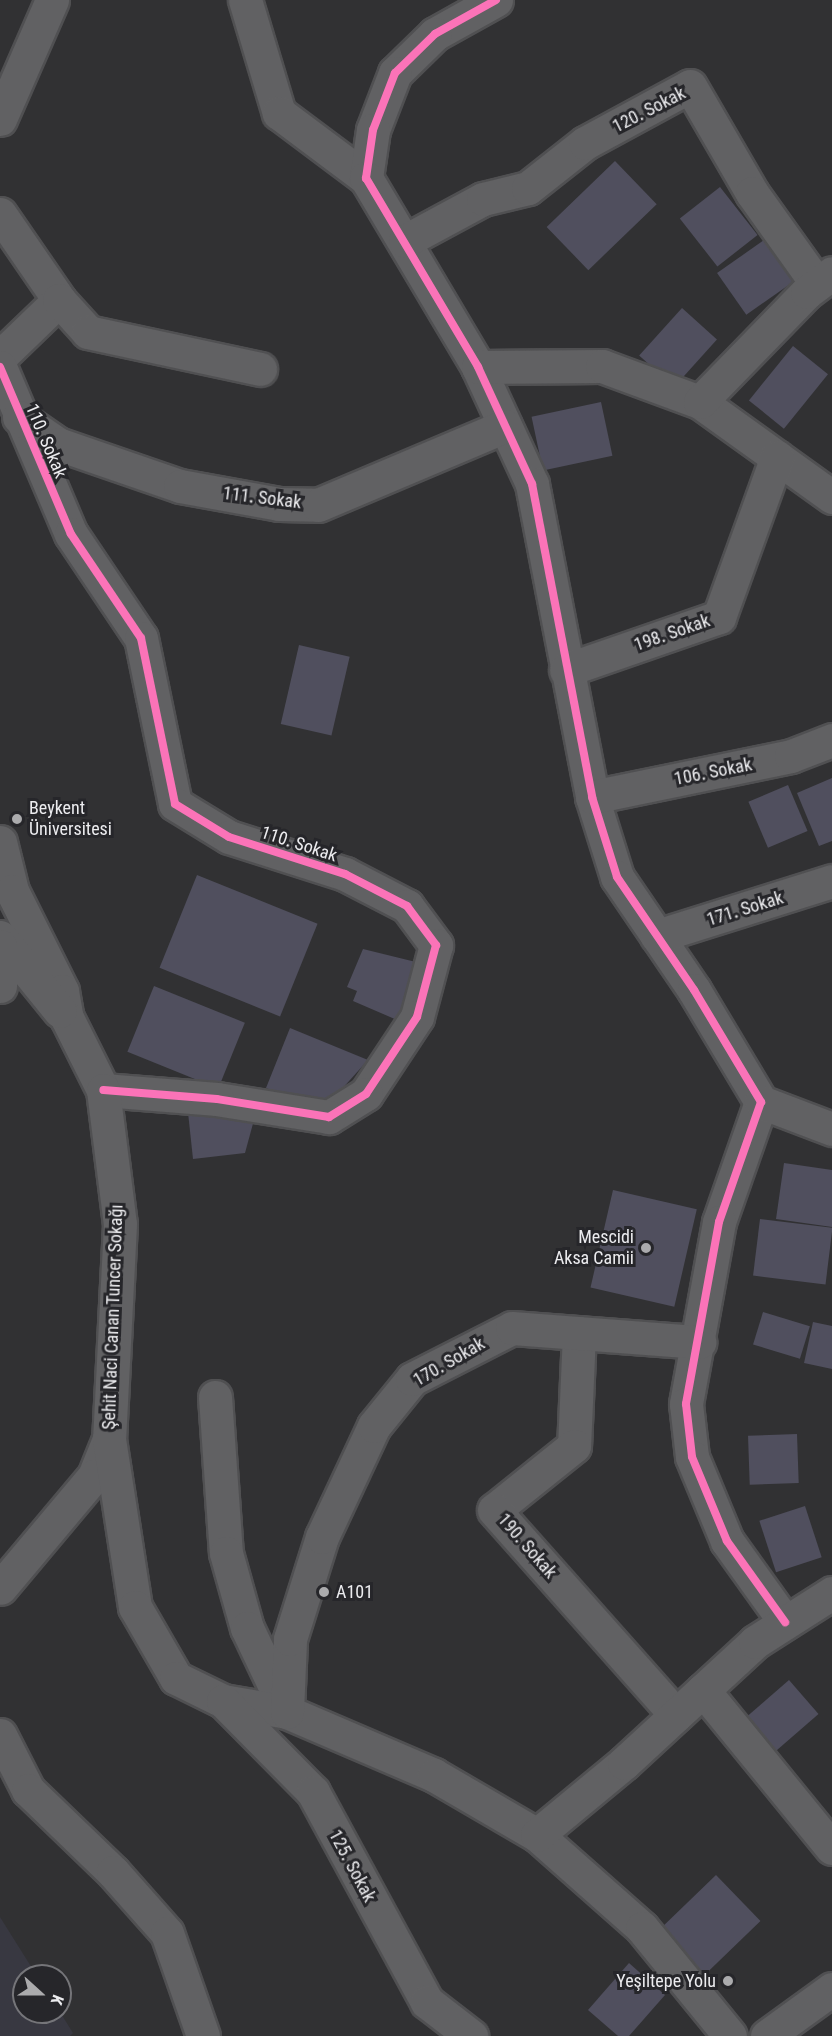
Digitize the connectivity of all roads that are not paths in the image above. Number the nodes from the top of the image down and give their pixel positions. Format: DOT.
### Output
graph roads {
  1 [pos="52,0"];
  2 [pos="245,0"];
  3 [pos="483,2"];
  4 [pos="0,119"];
  5 [pos="366,178"];
  6 [pos="0,214"];
  7 [pos="405,240"];
  8 [pos="824,278"];
  9 [pos="59,300"];
  10 [pos="0,357"];
  11 [pos="0,367"];
  12 [pos="478,367"];
  13 [pos="260,369"];
  14 [pos="700,402"];
  15 [pos="19,417"];
  16 [pos="505,426"];
  17 [pos="777,457"];
  18 [pos="832,496"];
  19 [pos="566,670"];
  20 [pos="832,740"];
  21 [pos="592,796"];
  22 [pos="0,842"];
  23 [pos="832,881"];
  24 [pos="8,929"];
  25 [pos="657,936"];
  26 [pos="0,946"];
  27 [pos="0,986"];
  28 [pos="104,1090"];
  29 [pos="761,1102"];
  30 [pos="832,1129"];
  31 [pos="579,1333"];
  32 [pos="699,1342"];
  33 [pos="215,1397"];
  34 [pos="109,1439"];
  35 [pos="0,1588"];
  36 [pos="832,1593"];
  37 [pos="785,1622"];
  38 [pos="703,1690"];
  39 [pos="223,1701"];
  40 [pos="287,1712"];
  41 [pos="676,1715"];
  42 [pos="0,1736"];
  43 [pos="537,1835"];
  44 [pos="832,1848"];
  45 [pos="832,1989"];
  46 [pos="203,2036"];
  47 [pos="471,2036"];
  48 [pos="730,2036"];
  49 [pos="766,2036"];
  1 -- 4 [label="street"];
  2 -- 5 [label="street"];
  3 -- 5 [label="street"];
  5 -- 7 [label="street"];
  6 -- 9 [label="street"];
  7 -- 8 [label="street, 120. Sokak"];
  7 -- 12 [label="street"];
  8 -- 14 [label="street"];
  9 -- 10 [label="street"];
  9 -- 13 [label="street"];
  11 -- 15 [label="street, 110. Sokak"];
  12 -- 14 [label="street"];
  12 -- 16 [label="street"];
  14 -- 17 [label="street"];
  15 -- 16 [label="street, 111. Sokak"];
  15 -- 28 [label="street, 110. Sokak"];
  16 -- 19 [label="street"];
  17 -- 18 [label="street"];
  17 -- 19 [label="street, 198. Sokak"];
  19 -- 21 [label="street"];
  20 -- 21 [label="street, 106. Sokak"];
  21 -- 25 [label="street"];
  22 -- 24 [label="street, Şehit Naci Canan Tuncer Sokağı"];
  23 -- 25 [label="street, 171. Sokak"];
  24 -- 28 [label="street, Şehit Naci Canan Tuncer Sokağı"];
  25 -- 29 [label="street"];
  26 -- 27 [label="street"];
  28 -- 34 [label="street, Şehit Naci Canan Tuncer Sokağı"];
  29 -- 30 [label="street"];
  29 -- 32 [label="street"];
  31 -- 32 [label="street, 170. Sokak"];
  31 -- 40 [label="street, 170. Sokak"];
  31 -- 41 [label="street, 190. Sokak"];
  32 -- 37 [label="street"];
  33 -- 40 [label="street"];
  34 -- 35 [label="street, Şehit Naci Canan Tuncer Sokağı"];
  34 -- 39 [label="street"];
  36 -- 37 [label="street"];
  37 -- 38 [label="street"];
  38 -- 41 [label="street"];
  38 -- 44 [label="street"];
  39 -- 40 [label="street"];
  39 -- 47 [label="street, 125. Sokak"];
  40 -- 43 [label="street"];
  41 -- 43 [label="street"];
  42 -- 46 [label="street"];
  43 -- 48 [label="street"];
  45 -- 49 [label="street"];
}
